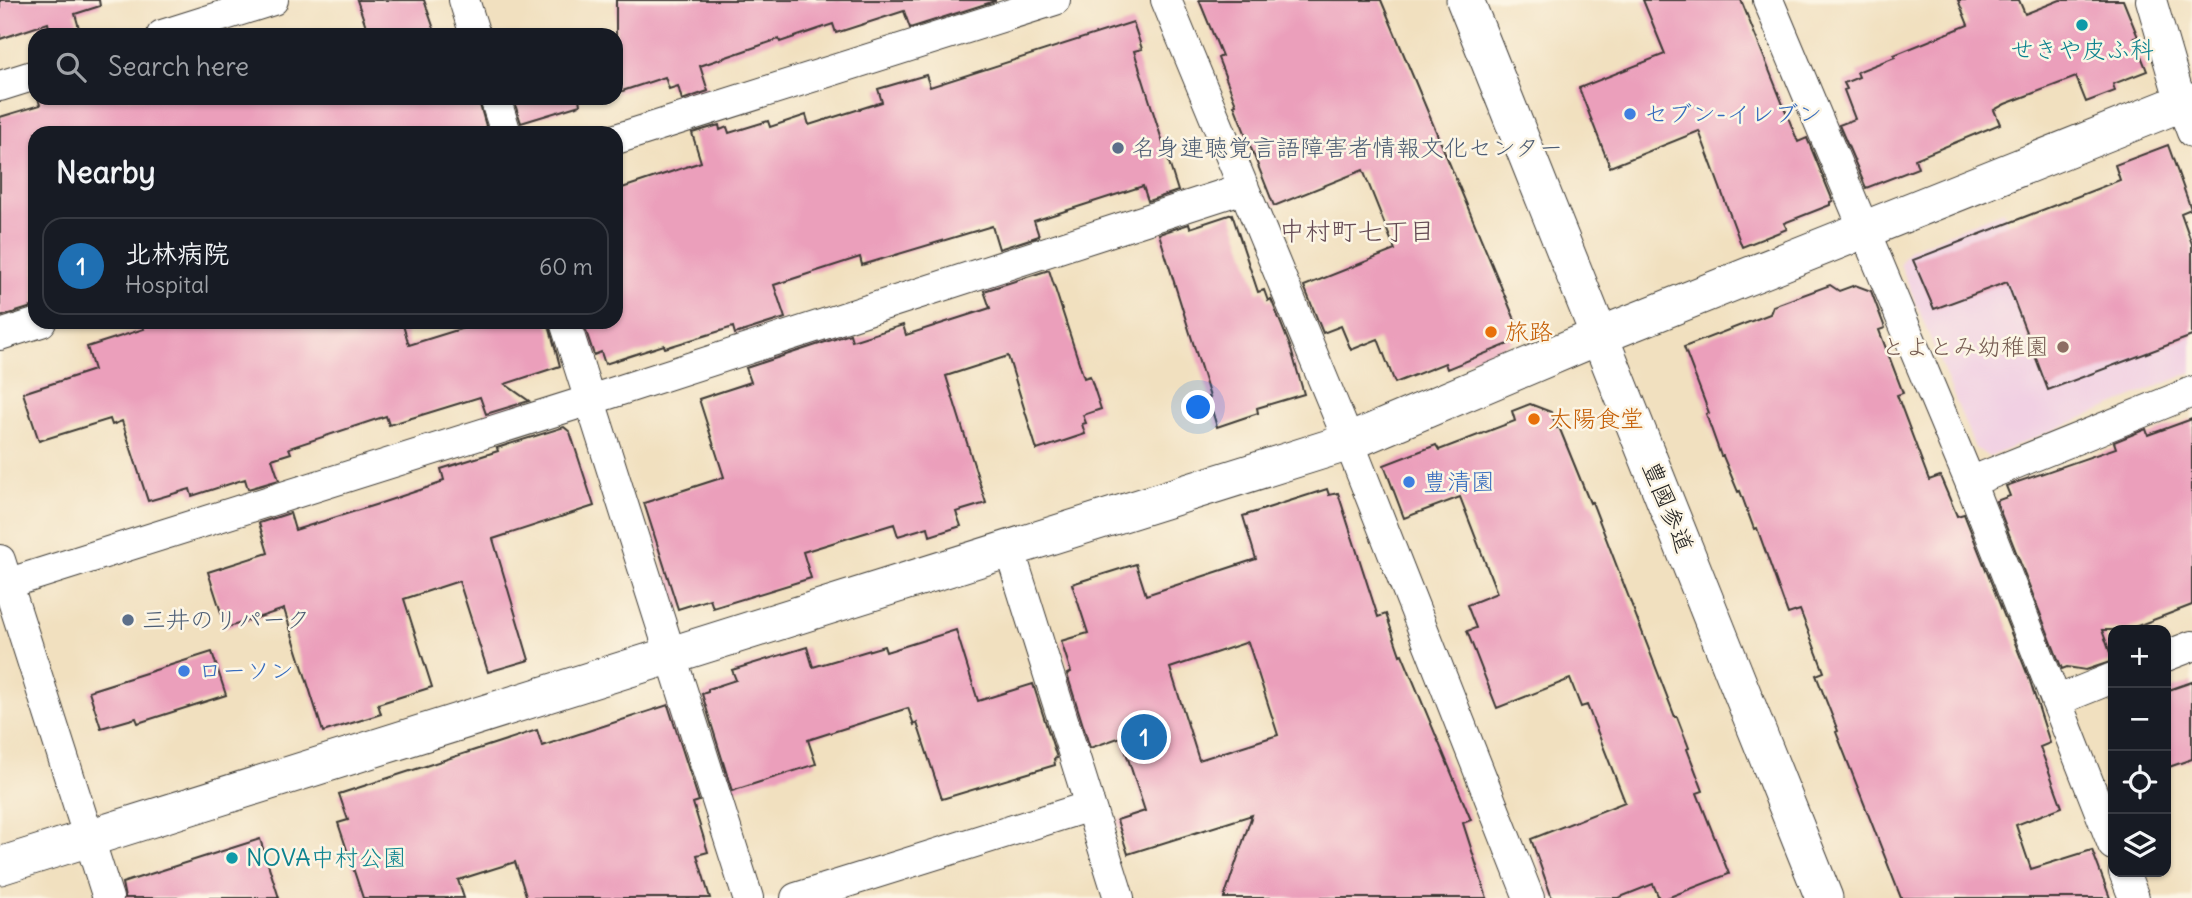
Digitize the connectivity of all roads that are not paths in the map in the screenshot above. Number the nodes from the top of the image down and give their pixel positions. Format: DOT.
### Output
graph roads {
  1 [pos="273,0"];
  2 [pos="464,0"];
  3 [pos="1055,0"];
  4 [pos="1166,0"];
  5 [pos="1465,0"];
  6 [pos="1768,0"];
  7 [pos="2151,0"];
  8 [pos="184,28"];
  9 [pos="473,28"];
  10 [pos="28,77"];
  11 [pos="0,86"];
  12 [pos="497,105"];
  13 [pos="2188,112"];
  14 [pos="504,126"];
  15 [pos="623,137"];
  16 [pos="1244,188"];
  17 [pos="1864,230"];
  18 [pos="28,326"];
  19 [pos="567,329"];
  20 [pos="0,335"];
  21 [pos="1599,336"];
  22 [pos="2192,392"];
  23 [pos="590,400"];
  24 [pos="1349,442"];
  25 [pos="1970,482"];
  26 [pos="1009,548"];
  27 [pos="3,576"];
  28 [pos="2192,646"];
  29 [pos="670,654"];
  30 [pos="2171,654"];
  31 [pos="2108,680"];
  32 [pos="2056,701"];
  33 [pos="1090,806"];
  34 [pos="2108,832"];
  35 [pos="89,839"];
  36 [pos="0,866"];
  37 [pos="2126,877"];
  38 [pos="108,898"];
  39 [pos="748,898"];
  40 [pos="796,898"];
  41 [pos="1119,898"];
  42 [pos="1529,898"];
  43 [pos="1824,898"];
  44 [pos="2134,898"];
  1 -- 8 [label="street"];
  2 -- 9 [label="street"];
  3 -- 15 [label="street"];
  4 -- 16 [label="street"];
  5 -- 21 [label="street, 豊國参道"];
  6 -- 17 [label="street"];
  7 -- 13 [label="street"];
  10 -- 11 [label="street"];
  12 -- 14 [label="street"];
  13 -- 17 [label="street"];
  16 -- 23 [label="street"];
  16 -- 24 [label="street"];
  17 -- 21 [label="street"];
  17 -- 25 [label="street"];
  18 -- 20 [label="street"];
  19 -- 23 [label="street"];
  21 -- 24 [label="street"];
  21 -- 43 [label="street, 豊國参道"];
  22 -- 25 [label="street"];
  23 -- 27 [label="street"];
  23 -- 29 [label="street"];
  24 -- 26 [label="street"];
  24 -- 42 [label="street"];
  25 -- 32 [label="street"];
  26 -- 29 [label="street"];
  26 -- 33 [label="street"];
  27 -- 35 [label="street"];
  28 -- 30 [label="street"];
  29 -- 35 [label="street"];
  29 -- 39 [label="street"];
  31 -- 32 [label="street"];
  32 -- 34 [label="street"];
  33 -- 40 [label="street"];
  33 -- 41 [label="street"];
  35 -- 36 [label="street"];
  35 -- 38 [label="street"];
  37 -- 44 [label="street"];
}
